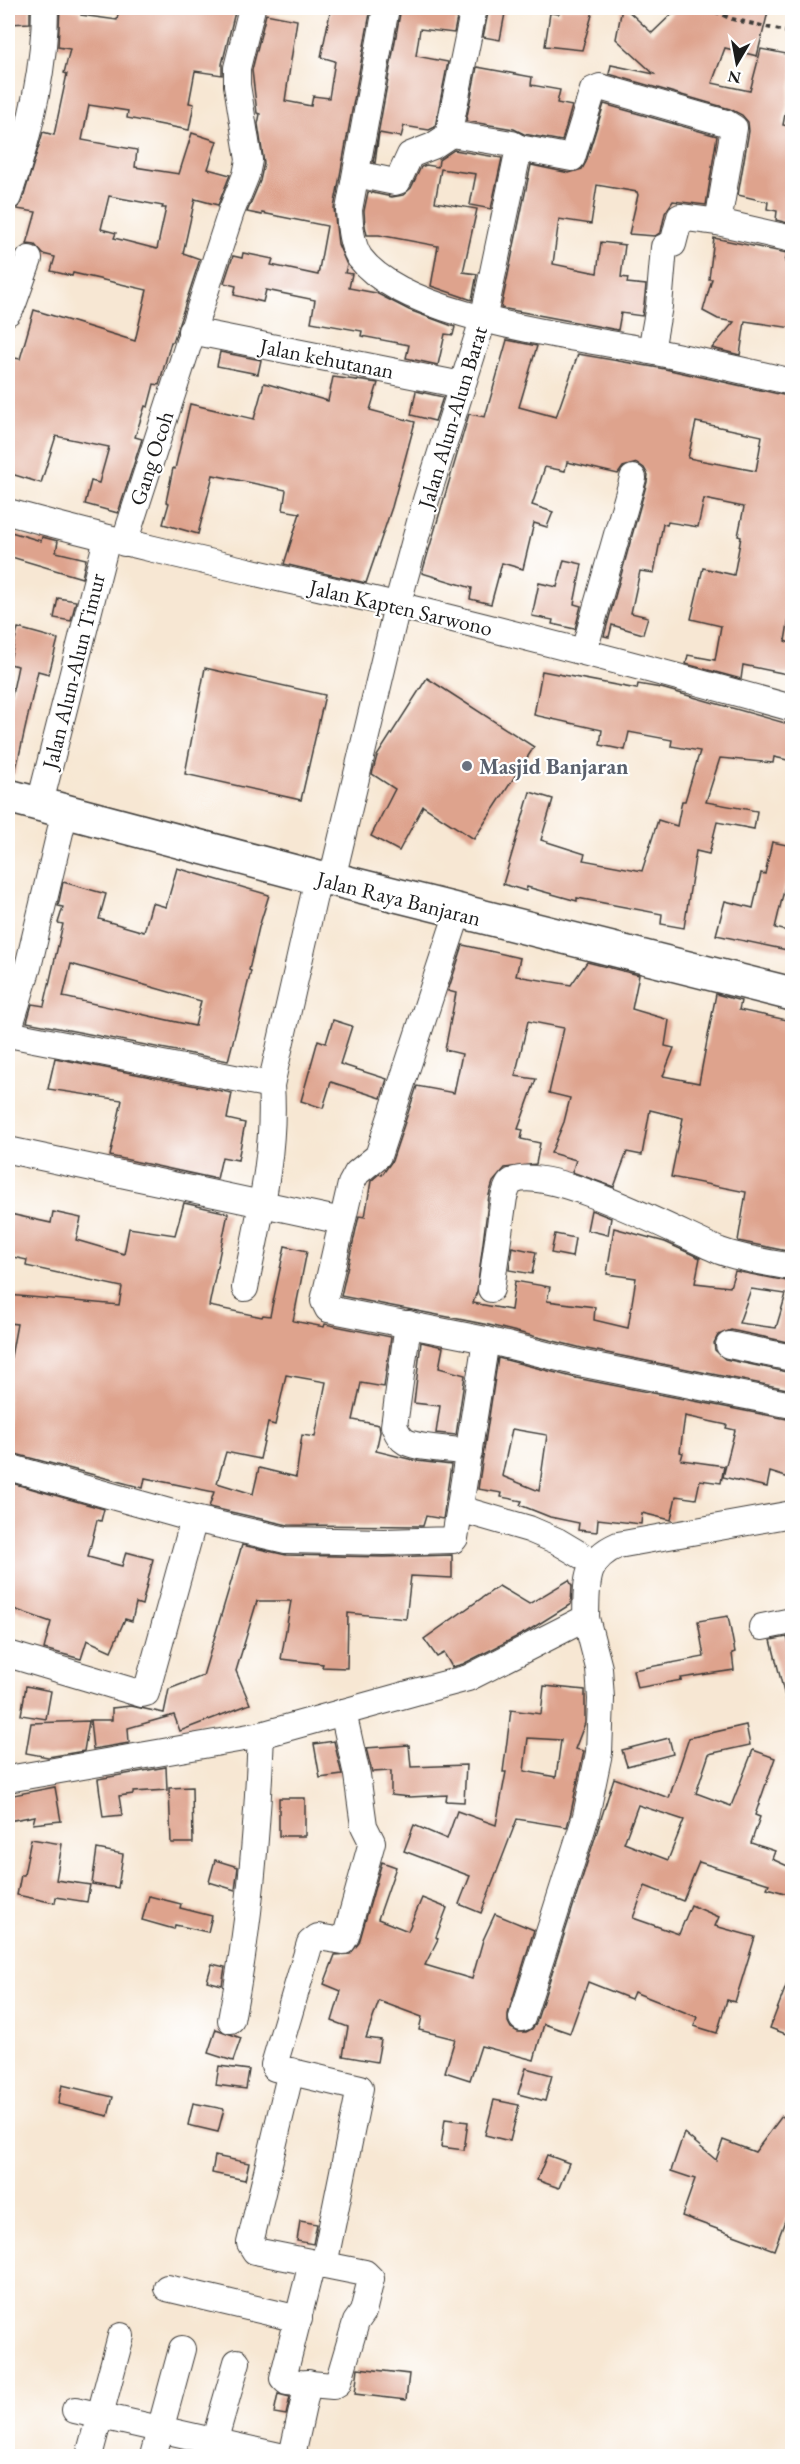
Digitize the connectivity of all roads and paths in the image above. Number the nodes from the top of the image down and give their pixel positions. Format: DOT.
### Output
graph roads {
  1 [pos="45,8"];
  2 [pos="252,8"];
  3 [pos="386,8"];
  4 [pos="474,8"];
  5 [pos="707,8"];
  6 [pos="792,33"];
  7 [pos="452,134"];
  8 [pos="519,148"];
  9 [pos="356,174"];
  10 [pos="8,197"];
  11 [pos="718,222"];
  12 [pos="792,239"];
  13 [pos="29,259"];
  14 [pos="8,312"];
  15 [pos="483,320"];
  16 [pos="191,331"];
  17 [pos="651,351"];
  18 [pos="792,382"];
  19 [pos="462,385"];
  20 [pos="633,478"];
  21 [pos="8,512"];
  22 [pos="115,541"];
  23 [pos="397,606"];
  24 [pos="584,651"];
  25 [pos="792,708"];
  26 [pos="8,796"];
  27 [pos="52,807"];
  28 [pos="325,879"];
  29 [pos="458,912"];
  30 [pos="792,994"];
  31 [pos="8,1033"];
  32 [pos="271,1085"];
  33 [pos="8,1150"];
  34 [pos="262,1203"];
  35 [pos="342,1221"];
  36 [pos="792,1267"];
  37 [pos="245,1288"];
  38 [pos="491,1289"];
  39 [pos="408,1324"];
  40 [pos="486,1340"];
  41 [pos="729,1345"];
  42 [pos="792,1358"];
  43 [pos="792,1405"];
  44 [pos="469,1452"];
  45 [pos="8,1467"];
  46 [pos="460,1509"];
  47 [pos="194,1519"];
  48 [pos="792,1520"];
  49 [pos="594,1563"];
  50 [pos="586,1617"];
  51 [pos="792,1621"];
  52 [pos="762,1627"];
  53 [pos="8,1654"];
  54 [pos="343,1712"];
  55 [pos="261,1735"];
  56 [pos="8,1779"];
  57 [pos="522,2018"];
  58 [pos="231,2020"];
  59 [pos="291,2072"];
  60 [pos="318,2264"];
  61 [pos="167,2288"];
  62 [pos="299,2319"];
  63 [pos="121,2336"];
  64 [pos="182,2349"];
  65 [pos="237,2362"];
  66 [pos="308,2384"];
  67 [pos="75,2409"];
  68 [pos="100,2415"];
  69 [pos="160,2429"];
  70 [pos="212,2449"];
  71 [pos="89,2457"];
  72 [pos="153,2457"];
  73 [pos="279,2457"];
  74 [pos="292,2457"];
  1 -- 10 [label="street"];
  2 -- 16 [label="street, Gang Ocoh"];
  3 -- 9 [label="street"];
  4 -- 7 [label="street"];
  5 -- 6 [label="path"];
  7 -- 8 [label="street"];
  7 -- 9 [label="street"];
  8 -- 11 [label="street"];
  8 -- 15 [label="street, Jalan Alun-Alun Barat"];
  9 -- 15 [label="street"];
  11 -- 12 [label="street"];
  11 -- 17 [label="street"];
  13 -- 14 [label="street"];
  15 -- 17 [label="street"];
  15 -- 19 [label="street, Jalan Alun-Alun Barat"];
  16 -- 19 [label="street, Jalan kehutanan"];
  16 -- 22 [label="street, Gang Ocoh"];
  17 -- 18 [label="street"];
  19 -- 23 [label="street, Jalan Alun-Alun Barat"];
  20 -- 24 [label="street"];
  21 -- 22 [label="street, Jalan Kapten Sarwono"];
  22 -- 23 [label="street, Jalan Kapten Sarwono"];
  22 -- 27 [label="street, Jalan Alun-Alun Timur"];
  23 -- 24 [label="street, Jalan Kapten Sarwono"];
  23 -- 28 [label="street, Jalan Alun-Alun Barat"];
  24 -- 25 [label="street, Jalan Kapten Sarwono"];
  26 -- 27 [label="main road, Jalan Raya Banjaran"];
  27 -- 28 [label="main road, Jalan Raya Banjaran"];
  27 -- 31 [label="street, Jalan Alun-Alun Timur"];
  28 -- 29 [label="main road, Jalan Raya Banjaran"];
  28 -- 32 [label="street, Jalan Alun-Alun Barat"];
  29 -- 30 [label="main road, Jalan Raya Banjaran"];
  29 -- 35 [label="street"];
  31 -- 32 [label="street"];
  32 -- 34 [label="street, Jalan Alun-Alun Barat"];
  33 -- 34 [label="street"];
  34 -- 35 [label="street"];
  34 -- 37 [label="street, Jalan Alun-Alun Barat"];
  35 -- 39 [label="street"];
  36 -- 38 [label="street"];
  39 -- 40 [label="street"];
  39 -- 44 [label="street"];
  40 -- 43 [label="street"];
  40 -- 44 [label="street"];
  41 -- 42 [label="street"];
  44 -- 46 [label="street"];
  45 -- 47 [label="street"];
  46 -- 47 [label="street"];
  46 -- 49 [label="street"];
  47 -- 53 [label="street"];
  48 -- 49 [label="street"];
  49 -- 50 [label="street"];
  50 -- 54 [label="street"];
  50 -- 57 [label="street"];
  51 -- 52 [label="street"];
  54 -- 55 [label="street"];
  54 -- 59 [label="street"];
  55 -- 56 [label="street"];
  55 -- 58 [label="street"];
  59 -- 60 [label="street"];
  59 -- 60 [label="street"];
  60 -- 62 [label="street"];
  60 -- 66 [label="street"];
  61 -- 62 [label="street"];
  62 -- 66 [label="street"];
  63 -- 68 [label="street"];
  64 -- 69 [label="street"];
  65 -- 70 [label="street"];
  66 -- 74 [label="street"];
  67 -- 68 [label="street"];
  68 -- 69 [label="street"];
  68 -- 71 [label="street"];
  69 -- 70 [label="street"];
  69 -- 72 [label="street"];
  70 -- 73 [label="street"];
}
